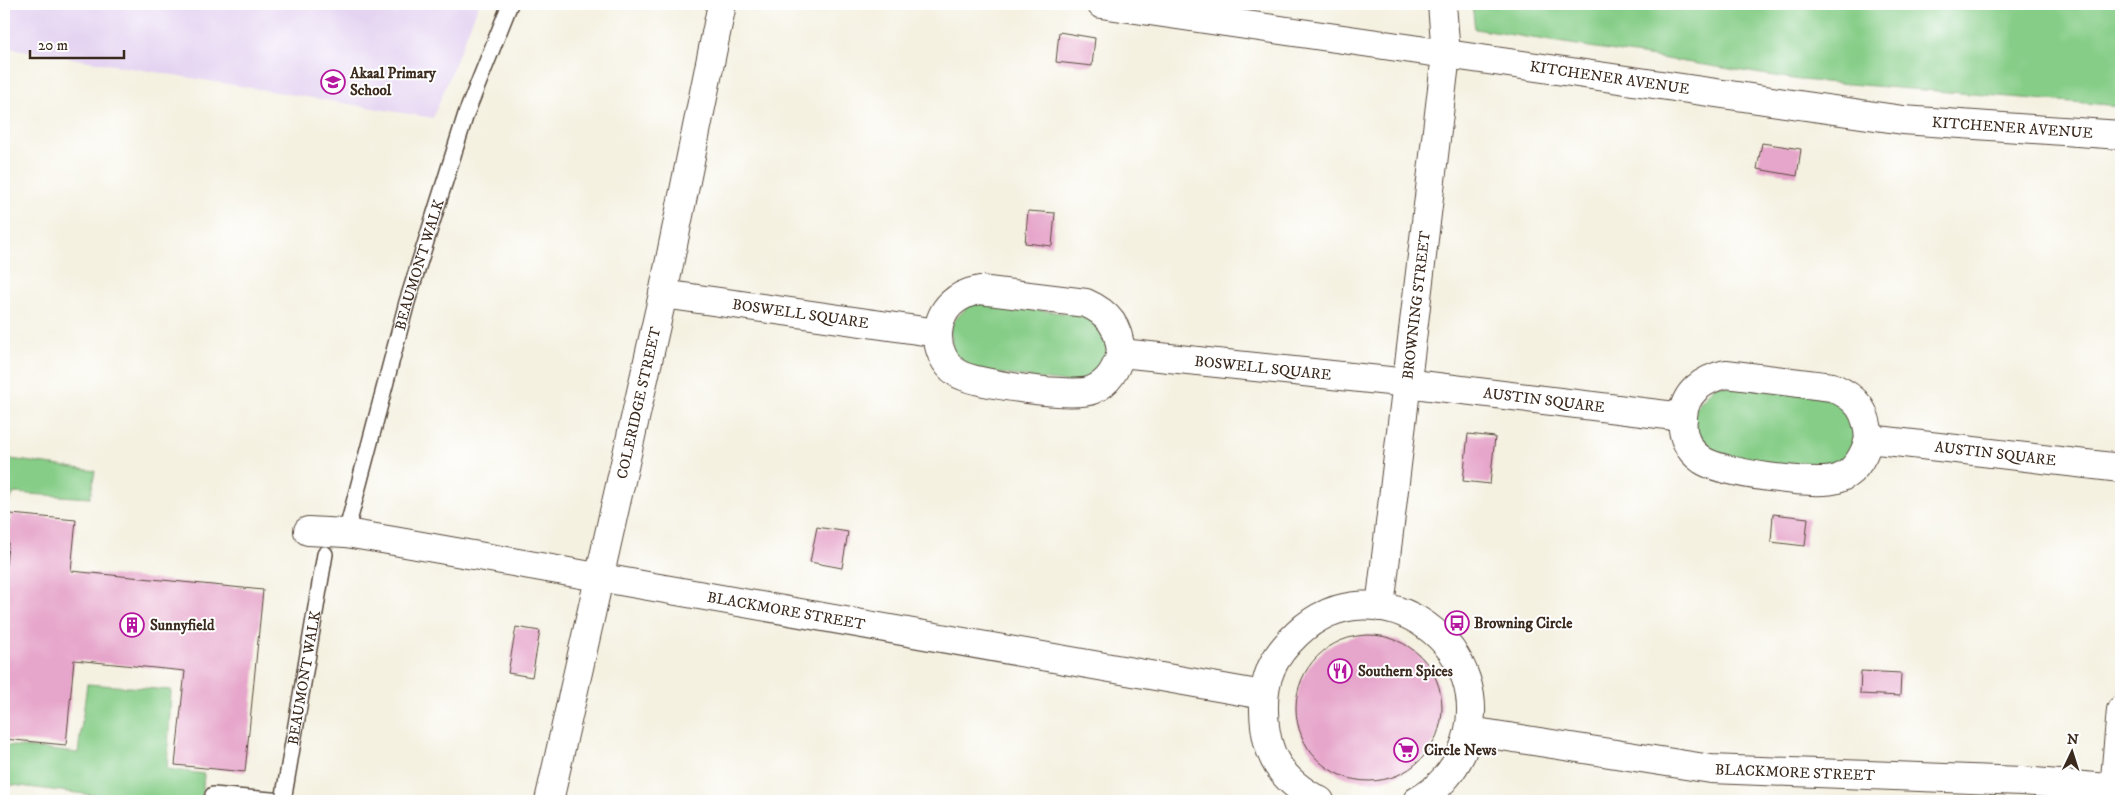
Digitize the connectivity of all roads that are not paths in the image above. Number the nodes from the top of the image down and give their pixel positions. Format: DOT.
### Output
graph roads {
  1 [pos="510,4"];
  2 [pos="722,4"];
  3 [pos="1101,4"];
  4 [pos="1442,4"];
  5 [pos="1446,55"];
  6 [pos="2121,135"];
  7 [pos="662,294"];
  8 [pos="938,333"];
  9 [pos="1121,352"];
  10 [pos="1406,384"];
  11 [pos="1682,417"];
  12 [pos="1869,439"];
  13 [pos="2121,468"];
  14 [pos="308,531"];
  15 [pos="346,533"];
  16 [pos="325,554"];
  17 [pos="598,576"];
  18 [pos="1380,607"];
  19 [pos="1263,694"];
  20 [pos="2121,710"];
  21 [pos="1470,730"];
  22 [pos="2116,793"];
  23 [pos="212,795"];
  24 [pos="283,801"];
  25 [pos="549,801"];
  26 [pos="1320,801"];
  27 [pos="1417,801"];
  1 -- 15 [label="lane, BEAUMONT WALK"];
  2 -- 7 [label="street, COLERIDGE STREET"];
  3 -- 5 [label="street, KITCHENER AVENUE"];
  4 -- 5 [label="street, BROWNING STREET"];
  5 -- 6 [label="street, KITCHENER AVENUE"];
  5 -- 10 [label="street, BROWNING STREET"];
  7 -- 8 [label="street, BOSWELL SQUARE"];
  7 -- 17 [label="street, COLERIDGE STREET"];
  8 -- 9 [label="street"];
  8 -- 9 [label="street"];
  9 -- 10 [label="street, BOSWELL SQUARE"];
  10 -- 11 [label="street, AUSTIN SQUARE"];
  10 -- 18 [label="street, BROWNING STREET"];
  11 -- 12 [label="street"];
  11 -- 12 [label="street"];
  12 -- 13 [label="street, AUSTIN SQUARE"];
  14 -- 15 [label="street, BLACKMORE STREET"];
  15 -- 17 [label="street, BLACKMORE STREET"];
  16 -- 24 [label="lane, BEAUMONT WALK"];
  17 -- 19 [label="street, BLACKMORE STREET"];
  17 -- 25 [label="street, COLERIDGE STREET"];
  18 -- 19 [label="street"];
  18 -- 21 [label="street"];
  19 -- 26 [label="street"];
  20 -- 22 [label="street"];
  21 -- 22 [label="street, BLACKMORE STREET"];
  21 -- 27 [label="street"];
  23 -- 24 [label="lane"];
}
